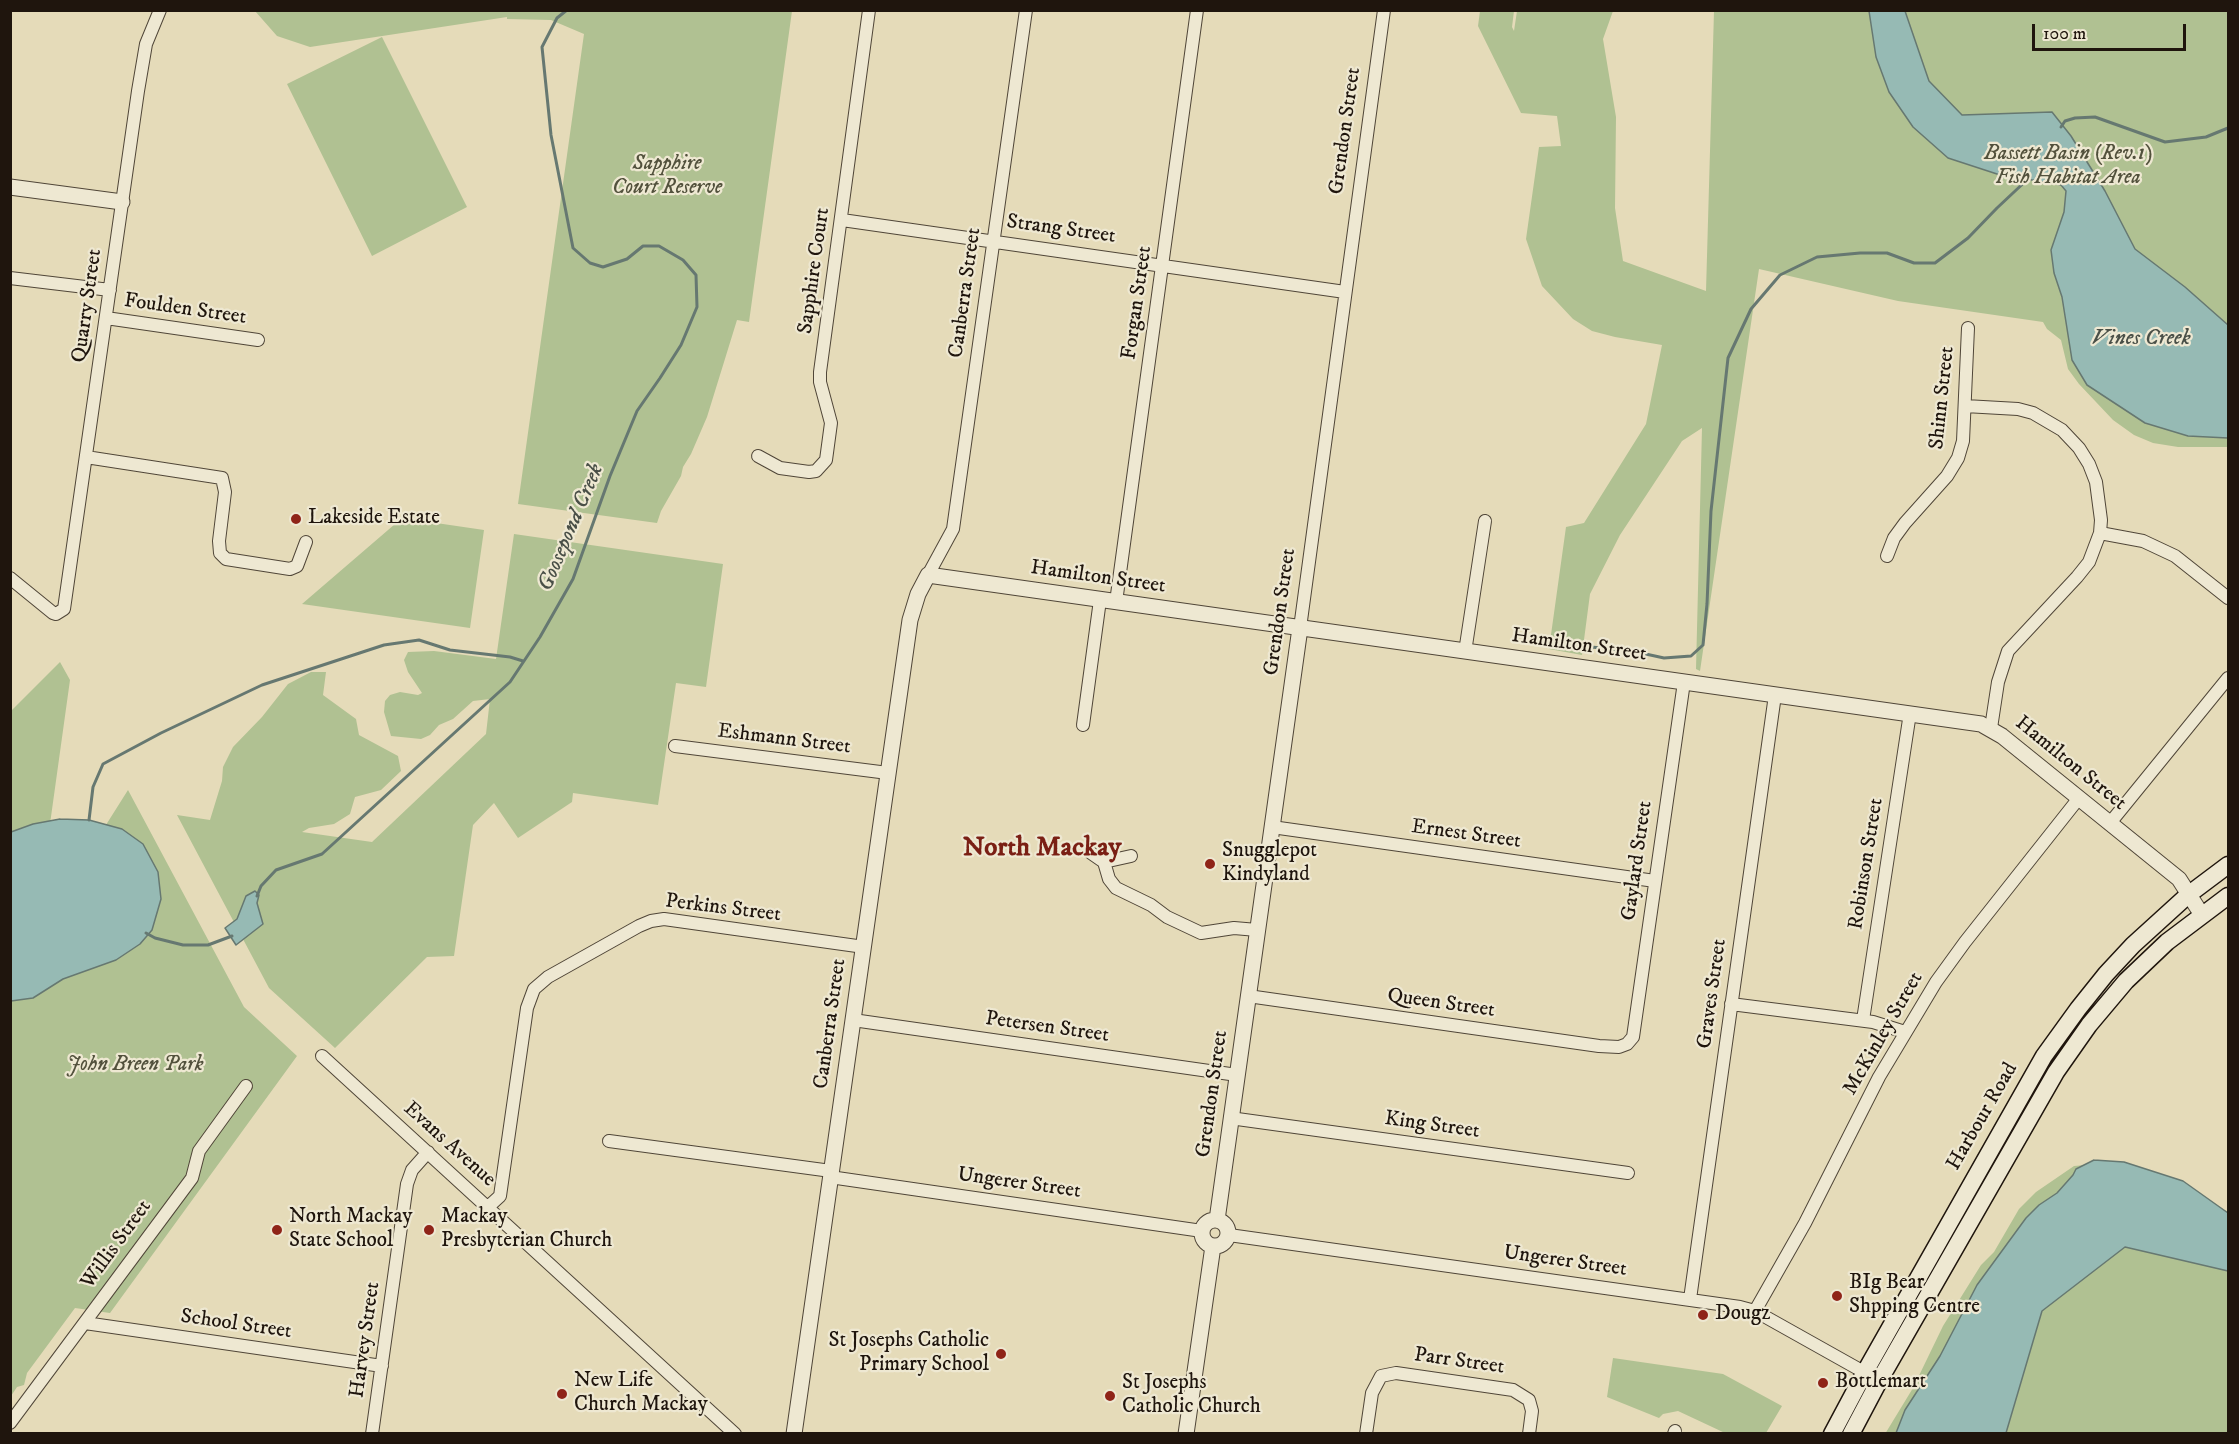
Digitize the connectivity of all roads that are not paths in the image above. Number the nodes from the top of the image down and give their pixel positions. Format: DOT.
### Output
graph roads {
  1 [pos="160,10"];
  2 [pos="869,10"];
  3 [pos="1026,10"];
  4 [pos="1197,10"];
  5 [pos="1384,10"];
  6 [pos="10,187"];
  7 [pos="122,202"];
  8 [pos="842,220"];
  9 [pos="994,240"];
  10 [pos="1164,264"];
  11 [pos="10,278"];
  12 [pos="110,290"];
  13 [pos="1345,291"];
  14 [pos="106,318"];
  15 [pos="1968,328"];
  16 [pos="258,340"];
  17 [pos="1965,406"];
  18 [pos="759,456"];
  19 [pos="87,458"];
  20 [pos="1485,521"];
  21 [pos="2100,533"];
  22 [pos="306,542"];
  23 [pos="1887,556"];
  24 [pos="928,575"];
  25 [pos="13,584"];
  26 [pos="2229,598"];
  27 [pos="1100,600"];
  28 [pos="1116,602"];
  29 [pos="1300,627"];
  30 [pos="1465,652"];
  31 [pos="2229,678"];
  32 [pos="1684,682"];
  33 [pos="1775,694"];
  34 [pos="1910,713"];
  35 [pos="1083,724"];
  36 [pos="1991,728"];
  37 [pos="675,746"];
  38 [pos="888,773"];
  39 [pos="2079,798"];
  40 [pos="2110,823"];
  41 [pos="1272,827"];
  42 [pos="1091,853"];
  43 [pos="1131,856"];
  44 [pos="1104,862"];
  45 [pos="2229,865"];
  46 [pos="1655,882"];
  47 [pos="2188,895"];
  48 [pos="2229,896"];
  49 [pos="2202,915"];
  50 [pos="1257,930"];
  51 [pos="864,947"];
  52 [pos="1248,996"];
  53 [pos="1731,1004"];
  54 [pos="853,1020"];
  55 [pos="1863,1020"];
  56 [pos="1905,1032"];
  57 [pos="1627,1044"];
  58 [pos="322,1056"];
  59 [pos="1237,1075"];
  60 [pos="246,1086"];
  61 [pos="1230,1118"];
  62 [pos="609,1141"];
  63 [pos="428,1152"];
  64 [pos="1628,1173"];
  65 [pos="831,1174"];
  66 [pos="488,1207"];
  67 [pos="1217,1220"];
  68 [pos="1202,1231"];
  69 [pos="1229,1234"];
  70 [pos="1213,1246"];
  71 [pos="1690,1299"];
  72 [pos="1755,1311"];
  73 [pos="85,1323"];
  74 [pos="382,1366"];
  75 [pos="1872,1376"];
  76 [pos="10,1423"];
  77 [pos="372,1434"];
  78 [pos="735,1434"];
  79 [pos="794,1434"];
  80 [pos="1186,1434"];
  81 [pos="1366,1434"];
  82 [pos="1529,1434"];
  83 [pos="1832,1434"];
  84 [pos="1851,1434"];
  1 -- 7 [label="street, Quarry Street"];
  2 -- 8 [label="street, Sapphire Court"];
  3 -- 9 [label="street, Canberra Street"];
  4 -- 10 [label="street, Forgan Street"];
  5 -- 13 [label="street, Grendon Street"];
  6 -- 7 [label="street"];
  7 -- 12 [label="street, Quarry Street"];
  8 -- 9 [label="street, Strang Street"];
  8 -- 18 [label="street, Sapphire Court"];
  9 -- 10 [label="street, Strang Street"];
  9 -- 24 [label="street, Canberra Street"];
  10 -- 13 [label="street, Strang Street"];
  10 -- 28 [label="street, Forgan Street"];
  11 -- 12 [label="street"];
  12 -- 14 [label="street, Quarry Street"];
  13 -- 29 [label="street, Grendon Street"];
  14 -- 16 [label="street, Foulden Street"];
  14 -- 19 [label="street, Quarry Street"];
  15 -- 17 [label="street, Shinn Street"];
  17 -- 21 [label="street"];
  17 -- 23 [label="street, Shinn Street"];
  19 -- 22 [label="street"];
  19 -- 25 [label="street, Quarry Street"];
  20 -- 30 [label="street"];
  21 -- 26 [label="street"];
  21 -- 36 [label="street"];
  24 -- 27 [label="street, Hamilton Street"];
  24 -- 38 [label="street, Canberra Street"];
  27 -- 28 [label="street, Hamilton Street"];
  27 -- 35 [label="street"];
  28 -- 29 [label="street, Hamilton Street"];
  29 -- 30 [label="street, Hamilton Street"];
  29 -- 41 [label="street, Grendon Street"];
  30 -- 32 [label="street, Hamilton Street"];
  31 -- 40 [label="street"];
  32 -- 33 [label="street, Hamilton Street"];
  32 -- 46 [label="street, Gaylard Street"];
  33 -- 34 [label="street, Hamilton Street"];
  33 -- 53 [label="street, Graves Street"];
  34 -- 36 [label="street, Hamilton Street"];
  34 -- 55 [label="street, Robinson Street"];
  36 -- 39 [label="street, Hamilton Street"];
  37 -- 38 [label="street, Eshmann Street"];
  38 -- 51 [label="street, Canberra Street"];
  39 -- 40 [label="street, Hamilton Street"];
  39 -- 56 [label="street, McKinley Street"];
  40 -- 47 [label="street, Hamilton Street"];
  41 -- 46 [label="street, Ernest Street"];
  41 -- 50 [label="street, Grendon Street"];
  42 -- 44 [label="street"];
  43 -- 44 [label="street"];
  44 -- 50 [label="street"];
  45 -- 47 [label="main road, Harbour Road"];
  46 -- 57 [label="street, Gaylard Street"];
  47 -- 49 [label="street, Hamilton Street"];
  47 -- 75 [label="main road, Harbour Road"];
  48 -- 49 [label="main road, Harbour Road"];
  49 -- 75 [label="main road, Harbour Road"];
  50 -- 52 [label="street, Grendon Street"];
  51 -- 54 [label="street, Canberra Street"];
  51 -- 66 [label="street, Perkins Street"];
  52 -- 57 [label="street, Queen Street"];
  52 -- 59 [label="street, Grendon Street"];
  53 -- 55 [label="street"];
  53 -- 71 [label="street, Graves Street"];
  54 -- 59 [label="street, Petersen Street"];
  54 -- 65 [label="street, Canberra Street"];
  55 -- 56 [label="street"];
  56 -- 72 [label="street, McKinley Street"];
  58 -- 63 [label="street, Evans Avenue"];
  59 -- 61 [label="street, Grendon Street"];
  60 -- 73 [label="street, Willis Street"];
  61 -- 64 [label="street, King Street"];
  61 -- 67 [label="street, Grendon Street"];
  62 -- 65 [label="street, Ungerer Street"];
  63 -- 66 [label="street, Evans Avenue"];
  63 -- 74 [label="street, Harvey Street"];
  65 -- 68 [label="street, Ungerer Street"];
  65 -- 79 [label="street, Canberra Street"];
  66 -- 78 [label="street, Evans Avenue"];
  67 -- 68 [label="street"];
  67 -- 69 [label="street"];
  68 -- 70 [label="street"];
  69 -- 70 [label="street"];
  69 -- 71 [label="street, Ungerer Street"];
  70 -- 80 [label="street"];
  71 -- 72 [label="street, Ungerer Street"];
  72 -- 75 [label="street, Ungerer Street"];
  73 -- 74 [label="street, School Street"];
  73 -- 76 [label="street, Willis Street"];
  74 -- 77 [label="street, Harvey Street"];
  75 -- 83 [label="main road, Harbour Road"];
  75 -- 84 [label="main road, Harbour Road"];
  81 -- 82 [label="street, Parr Street"];
}
